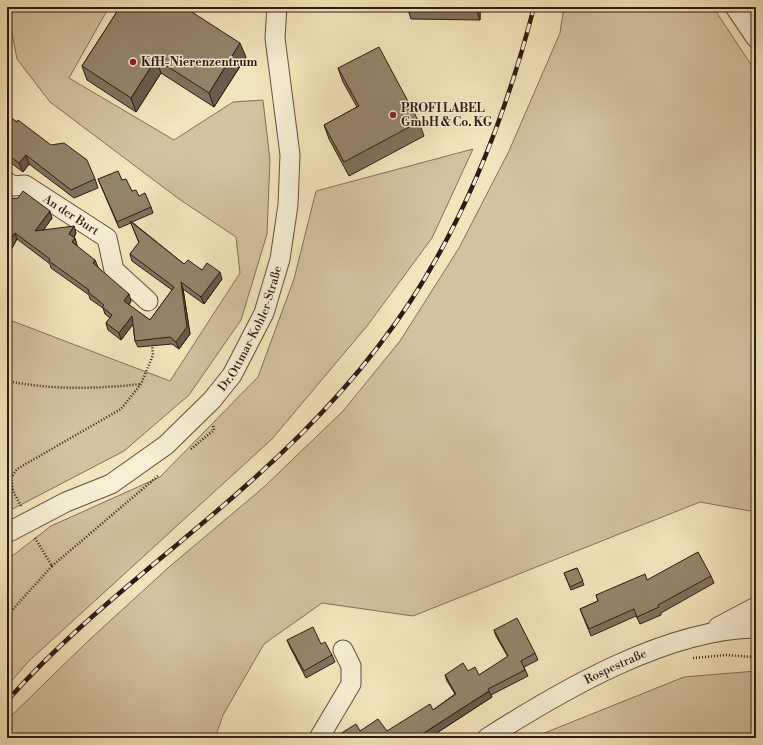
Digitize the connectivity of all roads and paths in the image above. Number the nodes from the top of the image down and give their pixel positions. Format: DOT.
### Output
graph roads {
  1 [pos="277,7"];
  2 [pos="735,7"];
  3 [pos="756,38"];
  4 [pos="7,182"];
  5 [pos="148,301"];
  6 [pos="151,339"];
  7 [pos="7,381"];
  8 [pos="141,384"];
  9 [pos="212,400"];
  10 [pos="190,450"];
  11 [pos="160,474"];
  12 [pos="28,520"];
  13 [pos="7,533"];
  14 [pos="52,566"];
  15 [pos="756,608"];
  16 [pos="7,616"];
  17 [pos="756,628"];
  18 [pos="706,633"];
  19 [pos="343,650"];
  20 [pos="319,738"];
  21 [pos="487,738"];
  1 -- 9 [label="street, Dr.Ottmar-Kohler-Straße"];
  2 -- 3 [label="street"];
  4 -- 5 [label="street, An der Burt"];
  6 -- 8 [label="path"];
  7 -- 8 [label="path"];
  8 -- 12 [label="path"];
  9 -- 10 [label="path"];
  9 -- 12 [label="street, Dr.Ottmar-Kohler-Straße"];
  11 -- 14 [label="path"];
  12 -- 13 [label="street, Dr.Ottmar-Kohler-Straße"];
  12 -- 14 [label="path"];
  14 -- 16 [label="path"];
  15 -- 18 [label="street"];
  17 -- 18 [label="street, Rospestraße"];
  18 -- 21 [label="street, Rospestraße"];
  19 -- 20 [label="street"];
}
